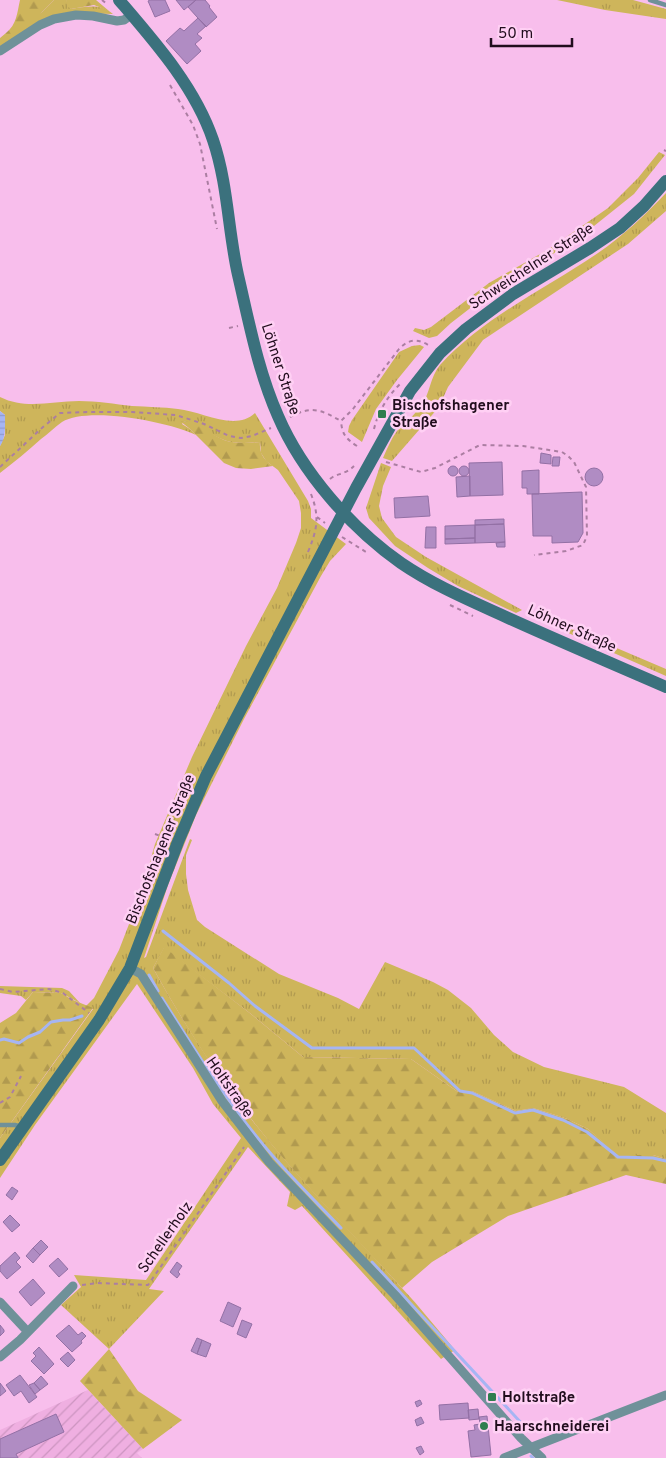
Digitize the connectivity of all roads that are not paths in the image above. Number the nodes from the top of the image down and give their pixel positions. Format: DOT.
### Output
graph roads {
  1 [pos="650,0"];
  2 [pos="114,3"];
  3 [pos="666,5"];
  4 [pos="131,14"];
  5 [pos="0,51"];
  6 [pos="666,181"];
  7 [pos="344,512"];
  8 [pos="666,687"];
  9 [pos="130,968"];
  10 [pos="0,1125"];
  11 [pos="23,1128"];
  12 [pos="0,1160"];
  13 [pos="73,1286"];
  14 [pos="0,1302"];
  15 [pos="27,1331"];
  16 [pos="0,1357"];
  17 [pos="666,1395"];
  18 [pos="530,1447"];
  19 [pos="504,1458"];
  20 [pos="542,1458"];
  1 -- 3 [label="lane"];
  2 -- 4 [label="street, Löhner Straße"];
  4 -- 5 [label="street"];
  4 -- 7 [label="street, Löhner Straße"];
  6 -- 7 [label="street, Schweichelner Straße"];
  7 -- 8 [label="street, Löhner Straße"];
  7 -- 9 [label="street, Bischofshagener Straße"];
  9 -- 11 [label="street, Bischofshagener Straße"];
  9 -- 18 [label="street, Holtstraße"];
  10 -- 11 [label="lane"];
  11 -- 12 [label="street, Bischofshagener Straße"];
  13 -- 15 [label="street"];
  14 -- 15 [label="street"];
  15 -- 16 [label="street"];
  17 -- 18 [label="street"];
  18 -- 19 [label="street"];
  18 -- 20 [label="street, Holtstraße"];
}
